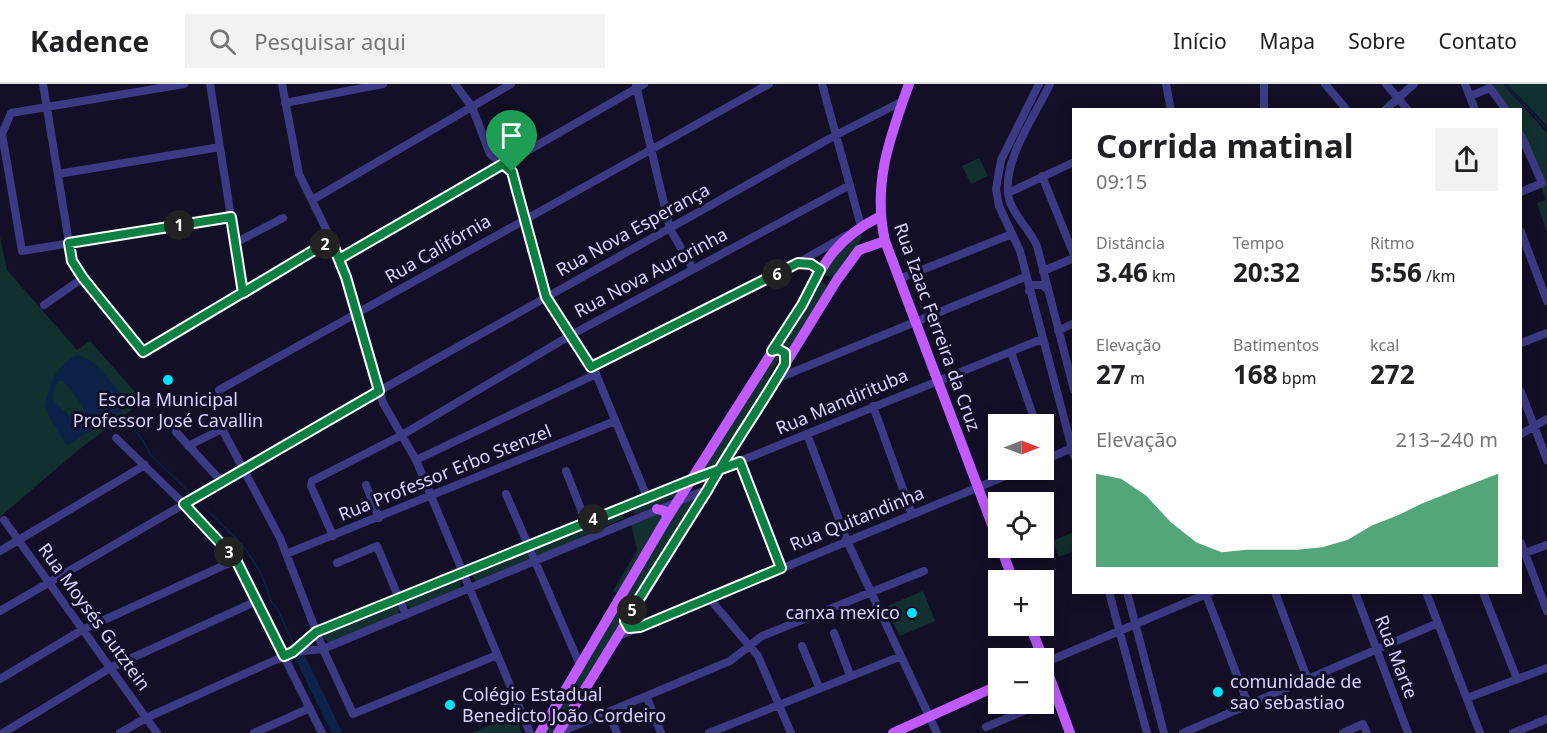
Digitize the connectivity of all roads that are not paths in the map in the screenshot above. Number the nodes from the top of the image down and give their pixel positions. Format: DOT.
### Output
graph roads {
  1 [pos="43,84"];
  2 [pos="184,84"];
  3 [pos="210,84"];
  4 [pos="282,84"];
  5 [pos="383,84"];
  6 [pos="455,84"];
  7 [pos="511,84"];
  8 [pos="769,84"];
  9 [pos="822,84"];
  10 [pos="909,84"];
  11 [pos="1039,84"];
  12 [pos="1050,84"];
  13 [pos="1166,84"];
  14 [pos="1264,84"];
  15 [pos="1325,84"];
  16 [pos="1386,84"];
  17 [pos="1414,84"];
  18 [pos="1466,84"];
  19 [pos="639,85"];
  20 [pos="1470,96"];
  21 [pos="1398,98"];
  22 [pos="903,102"];
  23 [pos="285,103"];
  24 [pos="46,107"];
  25 [pos="472,107"];
  26 [pos="1172,108"];
  27 [pos="1264,108"];
  28 [pos="1345,108"];
  29 [pos="1387,108"];
  30 [pos="1406,108"];
  31 [pos="1474,108"];
  32 [pos="1505,108"];
  33 [pos="878,114"];
  34 [pos="895,123"];
  35 [pos="836,135"];
  36 [pos="1522,137"];
  37 [pos="220,147"];
  38 [pos="651,149"];
  39 [pos="1072,163"];
  40 [pos="503,164"];
  41 [pos="57,174"];
  42 [pos="1042,176"];
  43 [pos="850,185"];
  44 [pos="1522,192"];
  45 [pos="1008,193"];
  46 [pos="312,200"];
  47 [pos="231,217"];
  48 [pos="879,217"];
  49 [pos="283,218"];
  50 [pos="524,219"];
  51 [pos="857,228"];
  52 [pos="670,229"];
  53 [pos="1012,234"];
  54 [pos="1522,235"];
  55 [pos="331,240"];
  56 [pos="885,241"];
  57 [pos="69,243"];
  58 [pos="235,243"];
  59 [pos="859,250"];
  60 [pos="1072,252"];
  61 [pos="1072,258"];
  62 [pos="339,259"];
  63 [pos="798,263"];
  64 [pos="693,269"];
  65 [pos="820,270"];
  66 [pos="1043,271"];
  67 [pos="1025,277"];
  68 [pos="83,278"];
  69 [pos="899,279"];
  70 [pos="837,280"];
  71 [pos="1048,290"];
  72 [pos="1029,291"];
  73 [pos="243,293"];
  74 [pos="546,297"];
  75 [pos="1547,301"];
  76 [pos="44,305"];
  77 [pos="356,315"];
  78 [pos="916,323"];
  79 [pos="1072,324"];
  80 [pos="1058,331"];
  81 [pos="1547,333"];
  82 [pos="571,335"];
  83 [pos="1042,339"];
  84 [pos="1522,343"];
  85 [pos="772,351"];
  86 [pos="1011,352"];
  87 [pos="787,361"];
  88 [pos="594,370"];
  89 [pos="793,373"];
  90 [pos="776,379"];
  91 [pos="938,380"];
  92 [pos="1072,383"];
  93 [pos="219,390"];
  94 [pos="1056,390"];
  95 [pos="379,391"];
  96 [pos="1522,395"];
  97 [pos="873,406"];
  98 [pos="1033,414"];
  99 [pos="1072,417"];
  100 [pos="1547,419"];
  101 [pos="615,420"];
  102 [pos="1534,426"];
  103 [pos="176,432"];
  104 [pos="1522,433"];
  105 [pos="807,434"];
  106 [pos="402,435"];
  107 [pos="116,438"];
  108 [pos="188,446"];
  109 [pos="1072,448"];
  110 [pos="1072,452"];
  111 [pos="1054,457"];
  112 [pos="416,460"];
  113 [pos="1547,460"];
  114 [pos="734,461"];
  115 [pos="145,465"];
  116 [pos="243,470"];
  117 [pos="566,471"];
  118 [pos="718,472"];
  119 [pos="691,480"];
  120 [pos="995,480"];
  121 [pos="222,482"];
  122 [pos="366,485"];
  123 [pos="978,487"];
  124 [pos="708,489"];
  125 [pos="506,494"];
  126 [pos="431,497"];
  127 [pos="647,497"];
  128 [pos="678,500"];
  129 [pos="184,504"];
  130 [pos="631,504"];
  131 [pos="657,509"];
  132 [pos="912,514"];
  133 [pos="988,514"];
  134 [pos="380,518"];
  135 [pos="636,518"];
  136 [pos="667,518"];
  137 [pos="3,520"];
  138 [pos="586,522"];
  139 [pos="333,536"];
  140 [pos="18,540"];
  141 [pos="847,541"];
  142 [pos="528,545"];
  143 [pos="1547,545"];
  144 [pos="0,551"];
  145 [pos="286,554"];
  146 [pos="1523,554"];
  147 [pos="236,560"];
  148 [pos="535,561"];
  149 [pos="337,562"];
  150 [pos="781,568"];
  151 [pos="924,571"];
  152 [pos="462,572"];
  153 [pos="48,583"];
  154 [pos="469,588"];
  155 [pos="1110,594"];
  156 [pos="1128,594"];
  157 [pos="1205,594"];
  158 [pos="1207,594"];
  159 [pos="1276,594"];
  160 [pos="1356,594"];
  161 [pos="1427,594"];
  162 [pos="1484,594"];
  163 [pos="870,595"];
  164 [pos="399,598"];
  165 [pos="709,598"];
  166 [pos="257,601"];
  167 [pos="0,611"];
  168 [pos="1547,611"];
  169 [pos="406,615"];
  170 [pos="625,621"];
  171 [pos="1438,623"];
  172 [pos="1136,624"];
  173 [pos="640,627"];
  174 [pos="82,630"];
  175 [pos="316,632"];
  176 [pos="1120,632"];
  177 [pos="834,633"];
  178 [pos="615,637"];
  179 [pos="802,646"];
  180 [pos="748,647"];
  181 [pos="1376,648"];
  182 [pos="323,649"];
  183 [pos="293,652"];
  184 [pos="497,655"];
  185 [pos="284,656"];
  186 [pos="899,657"];
  187 [pos="1054,658"];
  188 [pos="580,665"];
  189 [pos="110,668"];
  190 [pos="1547,668"];
  191 [pos="850,675"];
  192 [pos="1132,678"];
  193 [pos="1307,678"];
  194 [pos="0,679"];
  195 [pos="1517,679"];
  196 [pos="1150,680"];
  197 [pos="819,687"];
  198 [pos="1054,689"];
  199 [pos="988,690"];
  200 [pos="1057,697"];
  201 [pos="647,698"];
  202 [pos="1467,698"];
  203 [pos="1139,703"];
  204 [pos="780,704"];
  205 [pos="1248,704"];
  206 [pos="1157,705"];
  207 [pos="310,708"];
  208 [pos="568,715"];
  209 [pos="146,718"];
  210 [pos="929,718"];
  211 [pos="1547,719"];
  212 [pos="585,723"];
  213 [pos="986,727"];
  214 [pos="3,733"];
  215 [pos="120,733"];
  216 [pos="157,733"];
  217 [pos="254,733"];
  218 [pos="322,733"];
  219 [pos="530,733"];
  220 [pos="540,733"];
  221 [pos="558,733"];
  222 [pos="661,733"];
  223 [pos="709,733"];
  224 [pos="791,733"];
  225 [pos="893,733"];
  226 [pos="937,733"];
  227 [pos="1070,733"];
  228 [pos="1147,733"];
  229 [pos="1164,733"];
  230 [pos="1183,733"];
  231 [pos="1343,733"];
  232 [pos="1367,733"];
  233 [pos="1408,733"];
  234 [pos="1480,733"];
  235 [pos="1513,733"];
  1 -- 24 [label="street"];
  2 -- 24 [label="street"];
  3 -- 37 [label="street"];
  4 -- 23 [label="street"];
  5 -- 23 [label="street"];
  6 -- 25 [label="street"];
  7 -- 25 [label="street"];
  8 -- 38 [label="street, Rua Califórnia"];
  9 -- 35 [label="street"];
  10 -- 22 [label="main road, Rua Izaac Ferreira da Cruz"];
  11 -- 53 [label="street"];
  12 -- 45 [label="street"];
  13 -- 26 [label="street"];
  14 -- 27 [label="street"];
  15 -- 28 [label="street"];
  16 -- 21 [label="street"];
  17 -- 21 [label="street"];
  18 -- 20 [label="street"];
  19 -- 38 [label="street"];
  19 -- 40 [label="street"];
  20 -- 31 [label="street"];
  20 -- 32 [label="street"];
  21 -- 29 [label="street"];
  21 -- 30 [label="street"];
  22 -- 33 [label="street, Rua Nova Esperança"];
  22 -- 34 [label="main road, Rua Izaac Ferreira da Cruz"];
  23 -- 46 [label="street"];
  24 -- 41 [label="street"];
  24 -- 57 [label="street"];
  25 -- 40 [label="street"];
  25 -- 46 [label="street"];
  33 -- 34 [label="street"];
  33 -- 35 [label="street, Rua Nova Esperança"];
  34 -- 48 [label="main road, Rua Izaac Ferreira da Cruz"];
  35 -- 43 [label="street"];
  35 -- 52 [label="street, Rua Nova Esperança"];
  36 -- 44 [label="street"];
  37 -- 41 [label="street"];
  37 -- 47 [label="street"];
  38 -- 50 [label="street, Rua Califórnia"];
  38 -- 52 [label="street"];
  39 -- 42 [label="street"];
  40 -- 50 [label="street"];
  40 -- 62 [label="street"];
  41 -- 57 [label="street"];
  42 -- 45 [label="street"];
  42 -- 60 [label="street"];
  43 -- 51 [label="street"];
  43 -- 64 [label="street, Rua Nova Aurorinha"];
  45 -- 66 [label="street"];
  46 -- 55 [label="street"];
  47 -- 57 [label="street"];
  47 -- 58 [label="street"];
  48 -- 51 [label="main road"];
  48 -- 56 [label="main road, Rua Izaac Ferreira da Cruz"];
  49 -- 58 [label="street"];
  50 -- 74 [label="street"];
  50 -- 77 [label="street, Rua Califórnia"];
  51 -- 59 [label="main road"];
  51 -- 63 [label="street"];
  51 -- 65 [label="main road"];
  52 -- 64 [label="street"];
  52 -- 74 [label="street, Rua Nova Esperança"];
  53 -- 67 [label="street"];
  53 -- 69 [label="street"];
  54 -- 75 [label="street"];
  55 -- 62 [label="street"];
  55 -- 73 [label="street"];
  56 -- 59 [label="main road"];
  56 -- 69 [label="main road, Rua Izaac Ferreira da Cruz"];
  57 -- 68 [label="street"];
  58 -- 73 [label="street"];
  59 -- 70 [label="main road"];
  61 -- 66 [label="street"];
  62 -- 77 [label="street"];
  63 -- 65 [label="street"];
  63 -- 88 [label="street"];
  64 -- 82 [label="street, Rua Nova Aurorinha"];
  65 -- 70 [label="main road"];
  65 -- 85 [label="main road"];
  66 -- 71 [label="street"];
  67 -- 72 [label="street"];
  67 -- 78 [label="street"];
  68 -- 73 [label="street"];
  68 -- 76 [label="street"];
  69 -- 78 [label="main road, Rua Izaac Ferreira da Cruz"];
  70 -- 87 [label="main road"];
  71 -- 72 [label="street"];
  71 -- 80 [label="street"];
  72 -- 83 [label="street"];
  74 -- 82 [label="street"];
  74 -- 95 [label="street, Rua Nova Esperança"];
  77 -- 93 [label="street, Rua Califórnia"];
  77 -- 95 [label="street"];
  78 -- 89 [label="street"];
  78 -- 91 [label="main road, Rua Izaac Ferreira da Cruz"];
  79 -- 80 [label="street"];
  80 -- 92 [label="street"];
  81 -- 84 [label="street"];
  82 -- 88 [label="street"];
  82 -- 106 [label="street, Rua Nova Aurorinha"];
  83 -- 86 [label="street, Rua Mandirituba"];
  83 -- 94 [label="street"];
  85 -- 87 [label="main road"];
  85 -- 119 [label="main road"];
  86 -- 91 [label="street, Rua Mandirituba"];
  86 -- 98 [label="street"];
  87 -- 89 [label="street"];
  87 -- 90 [label="main road"];
  88 -- 101 [label="street"];
  88 -- 112 [label="street"];
  89 -- 90 [label="street"];
  90 -- 114 [label="main road"];
  91 -- 97 [label="street, Rua Mandirituba"];
  91 -- 123 [label="main road, Rua Izaac Ferreira da Cruz"];
  94 -- 99 [label="street"];
  94 -- 109 [label="street"];
  95 -- 106 [label="street"];
  95 -- 116 [label="street, Rua Nova Esperança"];
  96 -- 102 [label="street"];
  97 -- 105 [label="street, Rua Mandirituba"];
  97 -- 132 [label="street"];
  100 -- 102 [label="street"];
  101 -- 126 [label="street, Rua Professor Erbo Stenzel"];
  101 -- 127 [label="street"];
  102 -- 104 [label="street"];
  102 -- 113 [label="street"];
  103 -- 108 [label="street"];
  105 -- 114 [label="street, Rua Mandirituba"];
  105 -- 141 [label="street"];
  106 -- 112 [label="street"];
  106 -- 139 [label="street, Rua Nova Aurorinha"];
  107 -- 115 [label="street"];
  108 -- 116 [label="street"];
  108 -- 121 [label="street"];
  110 -- 111 [label="street"];
  112 -- 126 [label="street"];
  114 -- 118 [label="main road"];
  114 -- 150 [label="street"];
  115 -- 129 [label="street"];
  115 -- 140 [label="street"];
  116 -- 121 [label="street, Rua Nova Esperança"];
  116 -- 145 [label="street"];
  117 -- 138 [label="street"];
  118 -- 119 [label="street"];
  118 -- 124 [label="main road"];
  119 -- 127 [label="street"];
  119 -- 128 [label="main road"];
  120 -- 123 [label="street, Rua Quitandinha"];
  121 -- 129 [label="street, Rua Nova Esperança"];
  122 -- 134 [label="street"];
  123 -- 132 [label="street, Rua Quitandinha"];
  123 -- 133 [label="main road, Rua Izaac Ferreira da Cruz"];
  124 -- 128 [label="street"];
  124 -- 170 [label="main road"];
  125 -- 142 [label="street"];
  126 -- 134 [label="street, Rua Professor Erbo Stenzel"];
  126 -- 152 [label="street"];
  127 -- 130 [label="street"];
  128 -- 131 [label="street"];
  128 -- 136 [label="main road"];
  129 -- 147 [label="street"];
  129 -- 153 [label="street, Rua Nova Esperança"];
  130 -- 135 [label="street"];
  130 -- 138 [label="street"];
  131 -- 135 [label="street"];
  131 -- 136 [label="main road"];
  132 -- 141 [label="street, Rua Quitandinha"];
  134 -- 139 [label="street, Rua Professor Erbo Stenzel"];
  135 -- 148 [label="street"];
  136 -- 188 [label="main road"];
  137 -- 140 [label="street, Rua Moysés Gutztein"];
  138 -- 142 [label="street"];
  139 -- 145 [label="street, Rua Professor Erbo Stenzel"];
  140 -- 144 [label="street"];
  140 -- 153 [label="street, Rua Moysés Gutztein"];
  141 -- 150 [label="street, Rua Quitandinha"];
  141 -- 163 [label="street"];
  142 -- 148 [label="street"];
  142 -- 152 [label="street"];
  143 -- 146 [label="street"];
  145 -- 175 [label="street"];
  146 -- 168 [label="street"];
  147 -- 166 [label="street"];
  147 -- 174 [label="street"];
  148 -- 154 [label="street"];
  148 -- 188 [label="street"];
  149 -- 164 [label="street"];
  150 -- 165 [label="street, Rua Quitandinha"];
  151 -- 163 [label="street"];
  152 -- 154 [label="street"];
  152 -- 164 [label="street"];
  153 -- 167 [label="street, Rua Nova Esperança"];
  153 -- 174 [label="street, Rua Moysés Gutztein"];
  154 -- 169 [label="street"];
  154 -- 184 [label="street"];
  155 -- 176 [label="street"];
  156 -- 172 [label="street"];
  157 -- 172 [label="street"];
  158 -- 205 [label="street"];
  159 -- 193 [label="street"];
  160 -- 181 [label="street, Rua Marte"];
  161 -- 171 [label="street"];
  162 -- 195 [label="street"];
  163 -- 180 [label="street"];
  163 -- 186 [label="street"];
  164 -- 169 [label="street"];
  164 -- 175 [label="street"];
  165 -- 173 [label="street, Rua Quitandinha"];
  165 -- 180 [label="street"];
  166 -- 185 [label="street"];
  166 -- 189 [label="street"];
  169 -- 182 [label="street"];
  170 -- 173 [label="street"];
  170 -- 178 [label="main road"];
  171 -- 181 [label="street"];
  171 -- 202 [label="street"];
  172 -- 176 [label="street"];
  172 -- 196 [label="street"];
  173 -- 178 [label="street, Rua Quitandinha"];
  174 -- 189 [label="street, Rua Moysés Gutztein"];
  174 -- 194 [label="street"];
  175 -- 182 [label="street"];
  175 -- 183 [label="street"];
  176 -- 187 [label="street"];
  176 -- 192 [label="street"];
  177 -- 191 [label="street"];
  178 -- 208 [label="main road"];
  179 -- 197 [label="street"];
  180 -- 201 [label="street"];
  180 -- 204 [label="street"];
  181 -- 193 [label="street"];
  181 -- 233 [label="street, Rua Marte"];
  182 -- 183 [label="street"];
  182 -- 184 [label="street"];
  183 -- 185 [label="street"];
  184 -- 219 [label="street"];
  185 -- 207 [label="street"];
  185 -- 209 [label="street"];
  186 -- 191 [label="street"];
  186 -- 210 [label="street"];
  188 -- 220 [label="main road"];
  189 -- 209 [label="street, Rua Moysés Gutztein"];
  189 -- 214 [label="street"];
  190 -- 195 [label="street"];
  191 -- 197 [label="street"];
  192 -- 196 [label="street"];
  192 -- 203 [label="street"];
  193 -- 205 [label="street"];
  195 -- 202 [label="street"];
  196 -- 206 [label="street"];
  197 -- 204 [label="street"];
  198 -- 200 [label="main road"];
  199 -- 210 [label="main road"];
  200 -- 213 [label="street"];
  200 -- 227 [label="main road"];
  201 -- 212 [label="street"];
  201 -- 222 [label="street"];
  202 -- 234 [label="street"];
  203 -- 206 [label="street"];
  203 -- 228 [label="street"];
  204 -- 223 [label="street"];
  204 -- 224 [label="street"];
  205 -- 230 [label="street"];
  206 -- 229 [label="street"];
  207 -- 217 [label="street"];
  207 -- 218 [label="street"];
  208 -- 212 [label="street"];
  208 -- 221 [label="main road"];
  209 -- 215 [label="street"];
  209 -- 216 [label="street, Rua Moysés Gutztein"];
  210 -- 225 [label="main road"];
  210 -- 226 [label="street"];
  211 -- 235 [label="street"];
  212 -- 221 [label="street"];
  231 -- 232 [label="street"];
}
